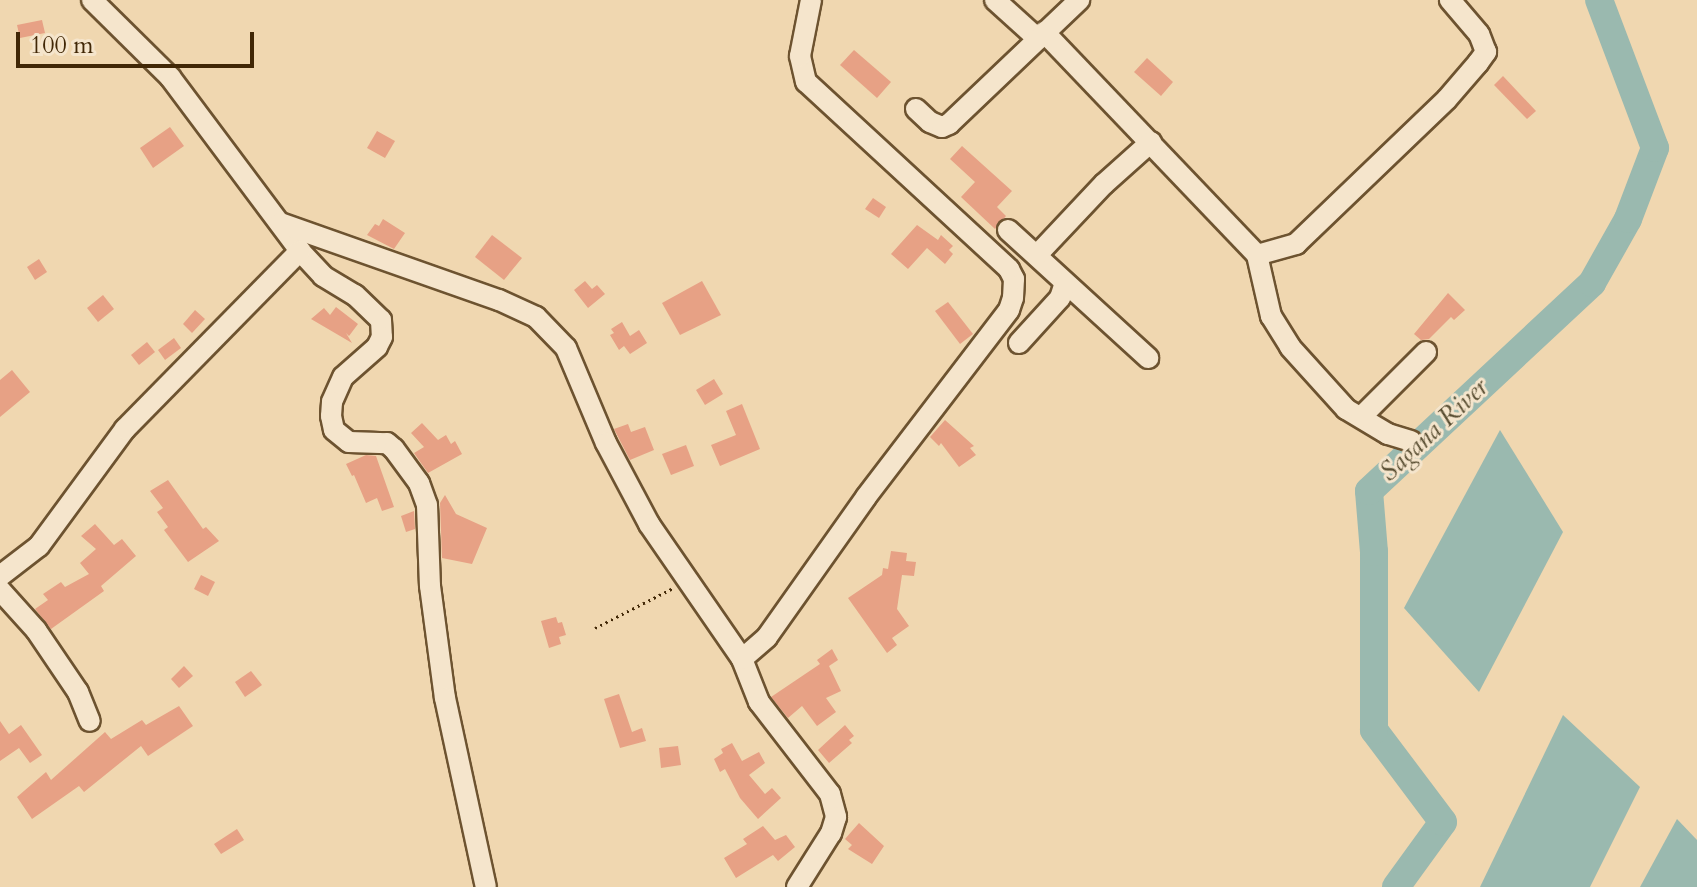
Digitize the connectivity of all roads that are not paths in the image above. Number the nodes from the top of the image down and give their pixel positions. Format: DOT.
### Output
graph roads {
  1 [pos="92,0"];
  2 [pos="811,0"];
  3 [pos="995,0"];
  4 [pos="1079,0"];
  5 [pos="1450,0"];
  6 [pos="1041,36"];
  7 [pos="916,109"];
  8 [pos="1151,142"];
  9 [pos="280,223"];
  10 [pos="1008,230"];
  11 [pos="300,251"];
  12 [pos="1037,255"];
  13 [pos="1257,255"];
  14 [pos="1065,283"];
  15 [pos="1019,343"];
  16 [pos="1426,352"];
  17 [pos="1148,358"];
  18 [pos="1361,417"];
  19 [pos="1411,441"];
  20 [pos="0,576"];
  21 [pos="0,590"];
  22 [pos="742,659"];
  23 [pos="90,721"];
  24 [pos="486,887"];
  25 [pos="797,887"];
  1 -- 9 [label="street"];
  2 -- 22 [label="street"];
  3 -- 6 [label="street"];
  4 -- 6 [label="street"];
  5 -- 13 [label="street"];
  6 -- 7 [label="street"];
  6 -- 8 [label="street"];
  8 -- 12 [label="street"];
  8 -- 13 [label="street"];
  9 -- 11 [label="street"];
  9 -- 22 [label="street"];
  10 -- 12 [label="street"];
  11 -- 20 [label="street"];
  11 -- 24 [label="street"];
  12 -- 14 [label="street"];
  13 -- 18 [label="street"];
  14 -- 15 [label="street"];
  14 -- 17 [label="street"];
  16 -- 18 [label="street"];
  18 -- 19 [label="street"];
  21 -- 23 [label="street"];
  22 -- 25 [label="street"];
}
